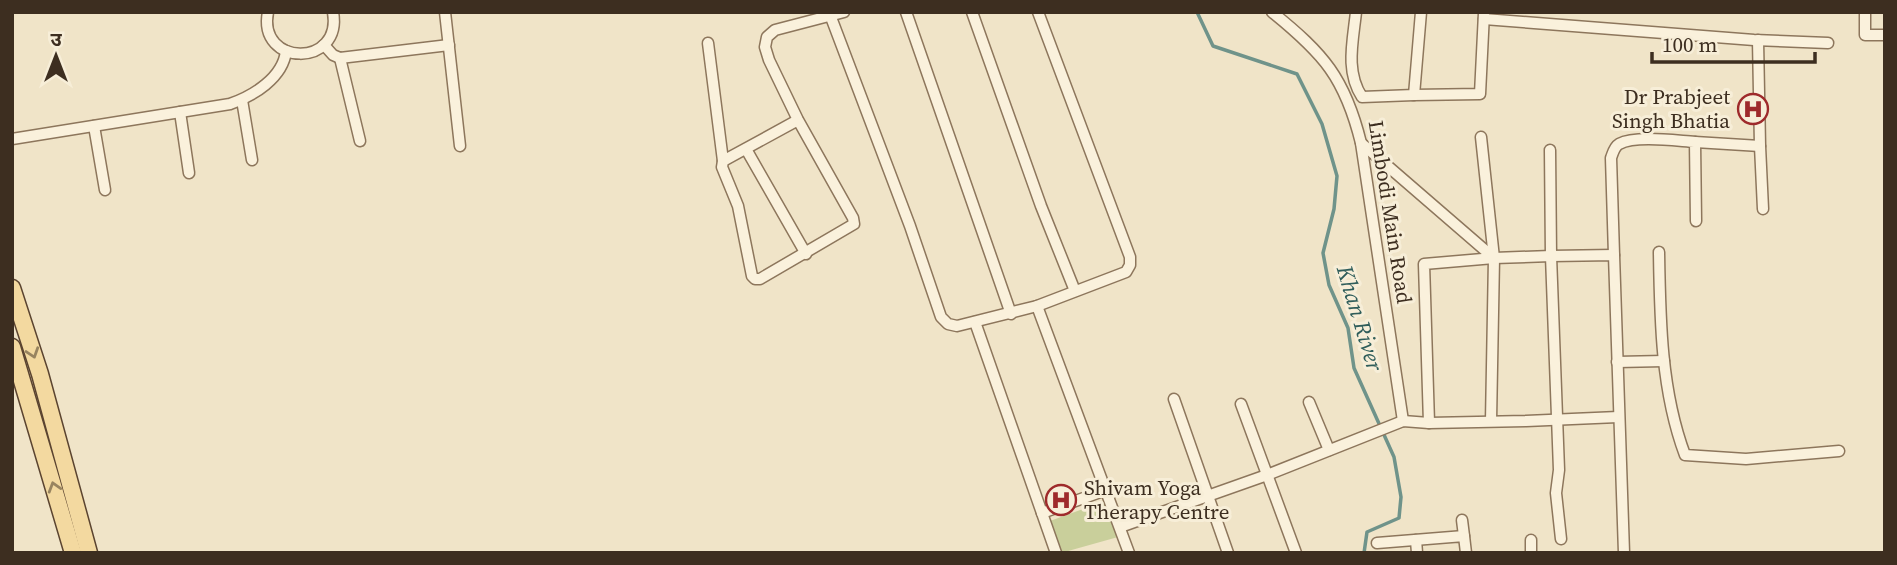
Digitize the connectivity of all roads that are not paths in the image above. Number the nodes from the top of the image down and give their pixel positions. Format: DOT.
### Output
graph roads {
  1 [pos="268,12"];
  2 [pos="333,12"];
  3 [pos="445,12"];
  4 [pos="844,12"];
  5 [pos="906,12"];
  6 [pos="972,12"];
  7 [pos="1038,12"];
  8 [pos="1272,12"];
  9 [pos="1356,12"];
  10 [pos="1421,12"];
  11 [pos="1866,12"];
  12 [pos="830,14"];
  13 [pos="1484,15"];
  14 [pos="1885,35"];
  15 [pos="1758,40"];
  16 [pos="708,43"];
  17 [pos="1828,43"];
  18 [pos="324,45"];
  19 [pos="449,45"];
  20 [pos="286,51"];
  21 [pos="340,58"];
  22 [pos="1414,95"];
  23 [pos="242,100"];
  24 [pos="180,112"];
  25 [pos="798,120"];
  26 [pos="94,126"];
  27 [pos="1481,137"];
  28 [pos="12,139"];
  29 [pos="360,141"];
  30 [pos="1695,142"];
  31 [pos="1361,143"];
  32 [pos="460,146"];
  33 [pos="1760,146"];
  34 [pos="746,149"];
  35 [pos="1550,150"];
  36 [pos="253,160"];
  37 [pos="723,161"];
  38 [pos="189,173"];
  39 [pos="105,190"];
  40 [pos="1763,209"];
  41 [pos="1696,221"];
  42 [pos="1659,252"];
  43 [pos="806,254"];
  44 [pos="1614,255"];
  45 [pos="1551,256"];
  46 [pos="1494,258"];
  47 [pos="12,288"];
  48 [pos="1075,291"];
  49 [pos="1037,306"];
  50 [pos="1011,314"];
  51 [pos="975,322"];
  52 [pos="12,347"];
  53 [pos="1664,361"];
  54 [pos="1617,362"];
  55 [pos="1174,399"];
  56 [pos="1309,402"];
  57 [pos="1241,404"];
  58 [pos="1618,416"];
  59 [pos="1556,418"];
  60 [pos="1403,421"];
  61 [pos="1492,421"];
  62 [pos="1429,423"];
  63 [pos="1329,450"];
  64 [pos="1839,451"];
  65 [pos="1268,475"];
  66 [pos="1106,491"];
  67 [pos="1208,496"];
  68 [pos="1042,513"];
  69 [pos="1462,520"];
  70 [pos="1120,527"];
  71 [pos="1464,536"];
  72 [pos="1561,539"];
  73 [pos="1416,540"];
  74 [pos="1531,540"];
  75 [pos="1377,543"];
  76 [pos="74,553"];
  77 [pos="89,553"];
  78 [pos="1056,553"];
  79 [pos="1129,553"];
  80 [pos="1228,553"];
  81 [pos="1296,553"];
  82 [pos="1417,553"];
  83 [pos="1466,553"];
  84 [pos="1531,553"];
  85 [pos="1624,553"];
  1 -- 20 [label="street"];
  2 -- 18 [label="street"];
  3 -- 19 [label="street"];
  4 -- 12 [label="street"];
  5 -- 50 [label="street"];
  6 -- 48 [label="street"];
  7 -- 48 [label="street"];
  8 -- 31 [label="street, Limbodi Main Road"];
  9 -- 22 [label="street"];
  10 -- 22 [label="street"];
  11 -- 14 [label="street"];
  12 -- 25 [label="street"];
  12 -- 51 [label="street"];
  13 -- 15 [label="street"];
  13 -- 22 [label="street"];
  15 -- 17 [label="street"];
  15 -- 33 [label="street"];
  16 -- 37 [label="street"];
  18 -- 20 [label="street"];
  18 -- 21 [label="street"];
  19 -- 21 [label="street"];
  19 -- 32 [label="street"];
  20 -- 23 [label="street"];
  21 -- 29 [label="street"];
  23 -- 24 [label="street"];
  23 -- 36 [label="street"];
  24 -- 26 [label="street"];
  24 -- 38 [label="street"];
  25 -- 34 [label="street"];
  25 -- 43 [label="street"];
  26 -- 28 [label="street"];
  26 -- 39 [label="street"];
  27 -- 46 [label="street"];
  30 -- 33 [label="street"];
  30 -- 41 [label="street"];
  30 -- 44 [label="street"];
  31 -- 46 [label="street"];
  31 -- 60 [label="street, Limbodi Main Road"];
  33 -- 40 [label="street"];
  34 -- 37 [label="street"];
  34 -- 43 [label="street"];
  35 -- 45 [label="street"];
  37 -- 43 [label="street"];
  42 -- 53 [label="street"];
  44 -- 45 [label="street"];
  44 -- 54 [label="street"];
  45 -- 46 [label="street"];
  45 -- 59 [label="street"];
  46 -- 61 [label="street"];
  46 -- 62 [label="street"];
  47 -- 77 [label="main road, one-way"];
  48 -- 49 [label="street"];
  49 -- 50 [label="street"];
  49 -- 66 [label="street"];
  50 -- 51 [label="street"];
  51 -- 68 [label="street"];
  76 -- 52 [label="main road, one-way"];
  53 -- 54 [label="street"];
  53 -- 64 [label="street"];
  54 -- 58 [label="street"];
  55 -- 67 [label="street"];
  56 -- 63 [label="street"];
  57 -- 65 [label="street"];
  58 -- 59 [label="street"];
  58 -- 85 [label="street"];
  59 -- 61 [label="street"];
  59 -- 72 [label="street"];
  60 -- 62 [label="street"];
  60 -- 63 [label="street"];
  61 -- 62 [label="street"];
  63 -- 65 [label="street"];
  65 -- 67 [label="street"];
  65 -- 81 [label="street"];
  66 -- 68 [label="street"];
  66 -- 70 [label="street"];
  67 -- 70 [label="street"];
  67 -- 80 [label="street"];
  68 -- 78 [label="street"];
  69 -- 71 [label="street"];
  70 -- 79 [label="street"];
  71 -- 73 [label="street"];
  71 -- 83 [label="street"];
  73 -- 75 [label="street"];
  73 -- 82 [label="street"];
  74 -- 84 [label="street"];
}
